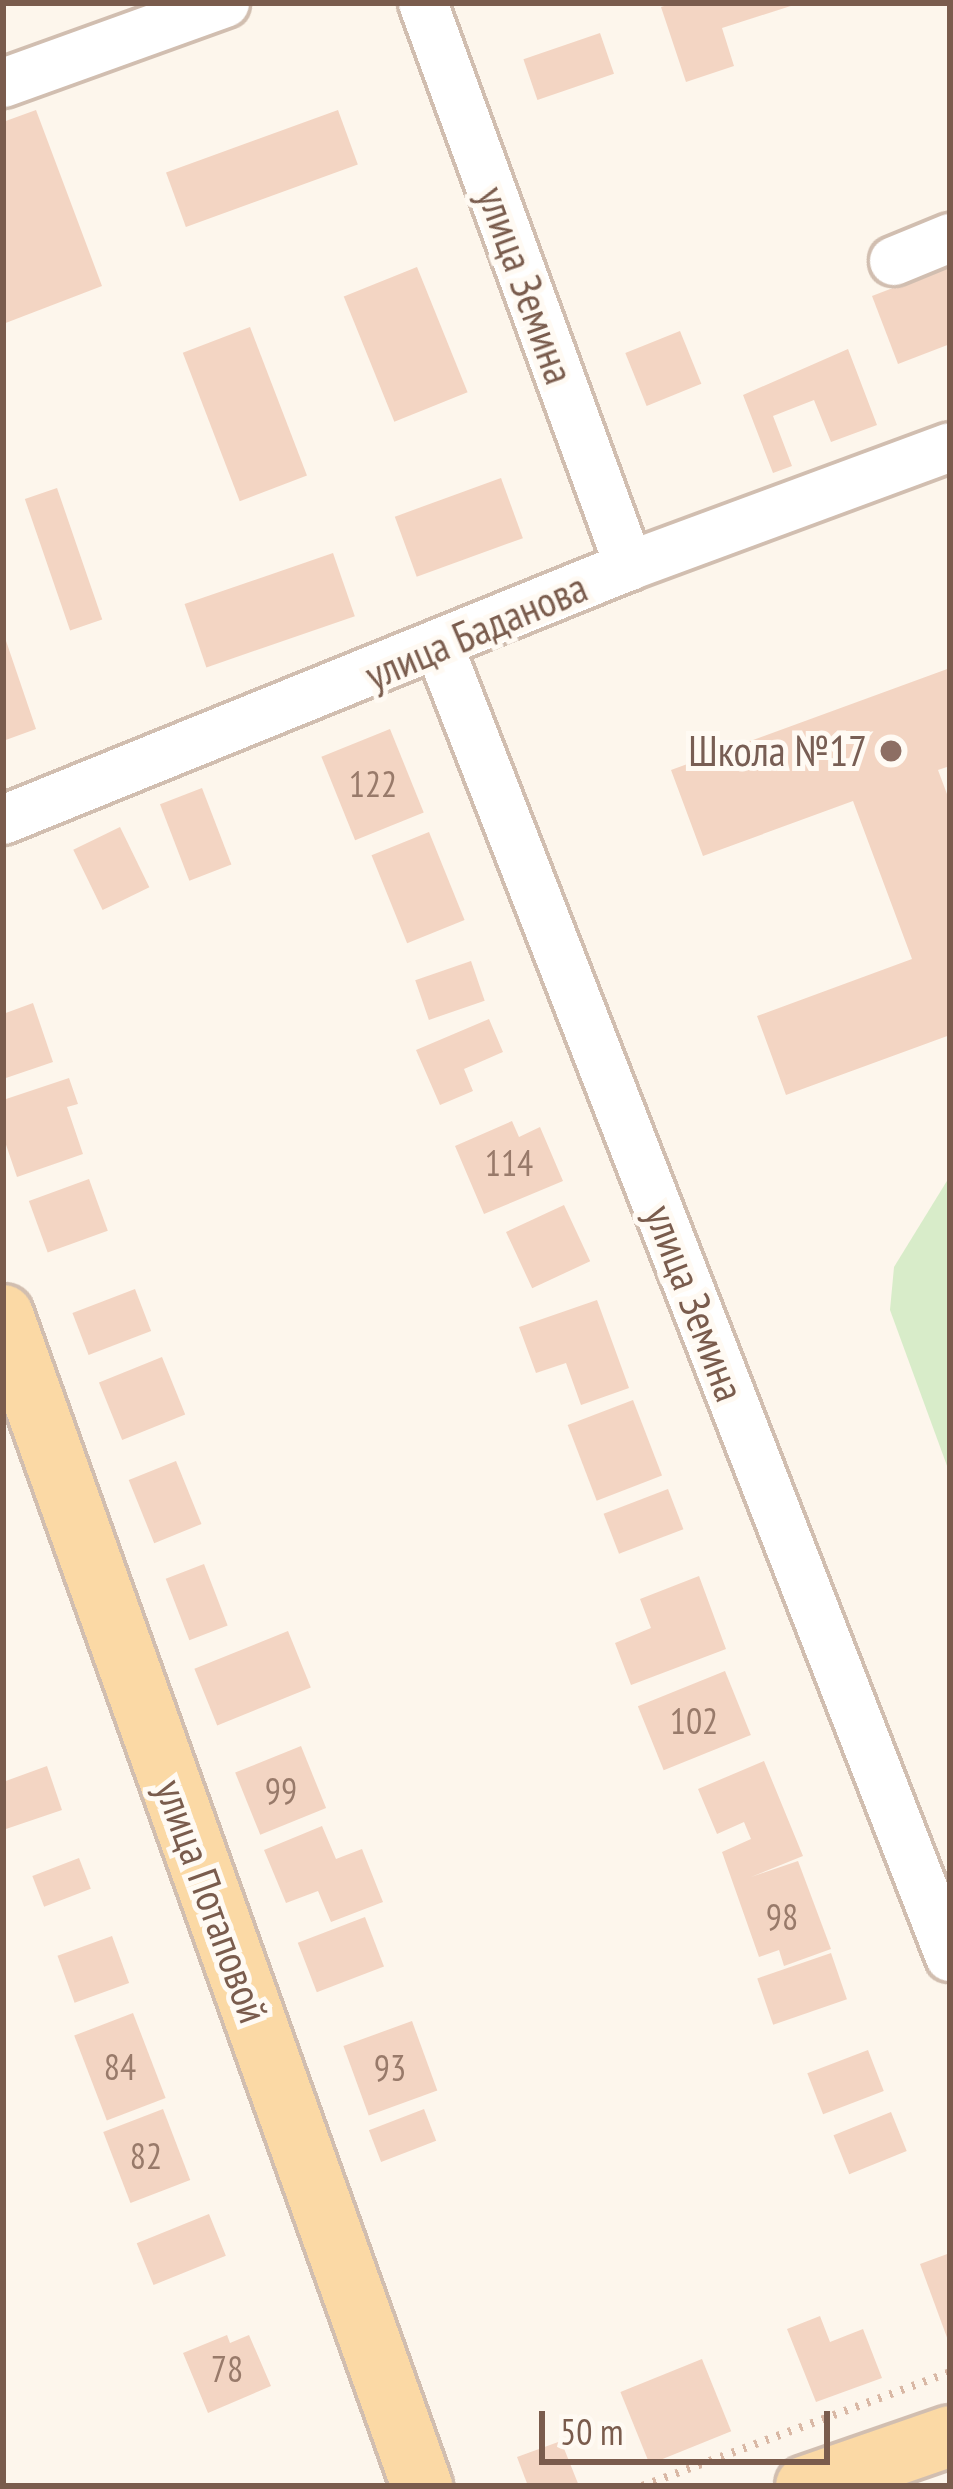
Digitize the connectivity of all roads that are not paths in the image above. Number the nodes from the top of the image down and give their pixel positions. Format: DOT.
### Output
graph roads {
  1 [pos="225,3"];
  2 [pos="423,3"];
  3 [pos="3,83"];
  4 [pos="950,238"];
  5 [pos="894,261"];
  6 [pos="950,447"];
  7 [pos="629,566"];
  8 [pos="440,649"];
  9 [pos="3,820"];
  10 [pos="3,1315"];
  11 [pos="950,1957"];
  12 [pos="950,2436"];
  13 [pos="422,2486"];
  14 [pos="806,2486"];
  1 -- 3 [label="street"];
  2 -- 7 [label="street, улица Земина"];
  4 -- 5 [label="street"];
  6 -- 7 [label="street, улица Баданова"];
  7 -- 8 [label="street, улица Баданова"];
  8 -- 9 [label="street, улица Баданова"];
  8 -- 11 [label="street, улица Земина"];
  10 -- 13 [label="main road, улица Потаповой"];
  12 -- 14 [label="main road"];
}
